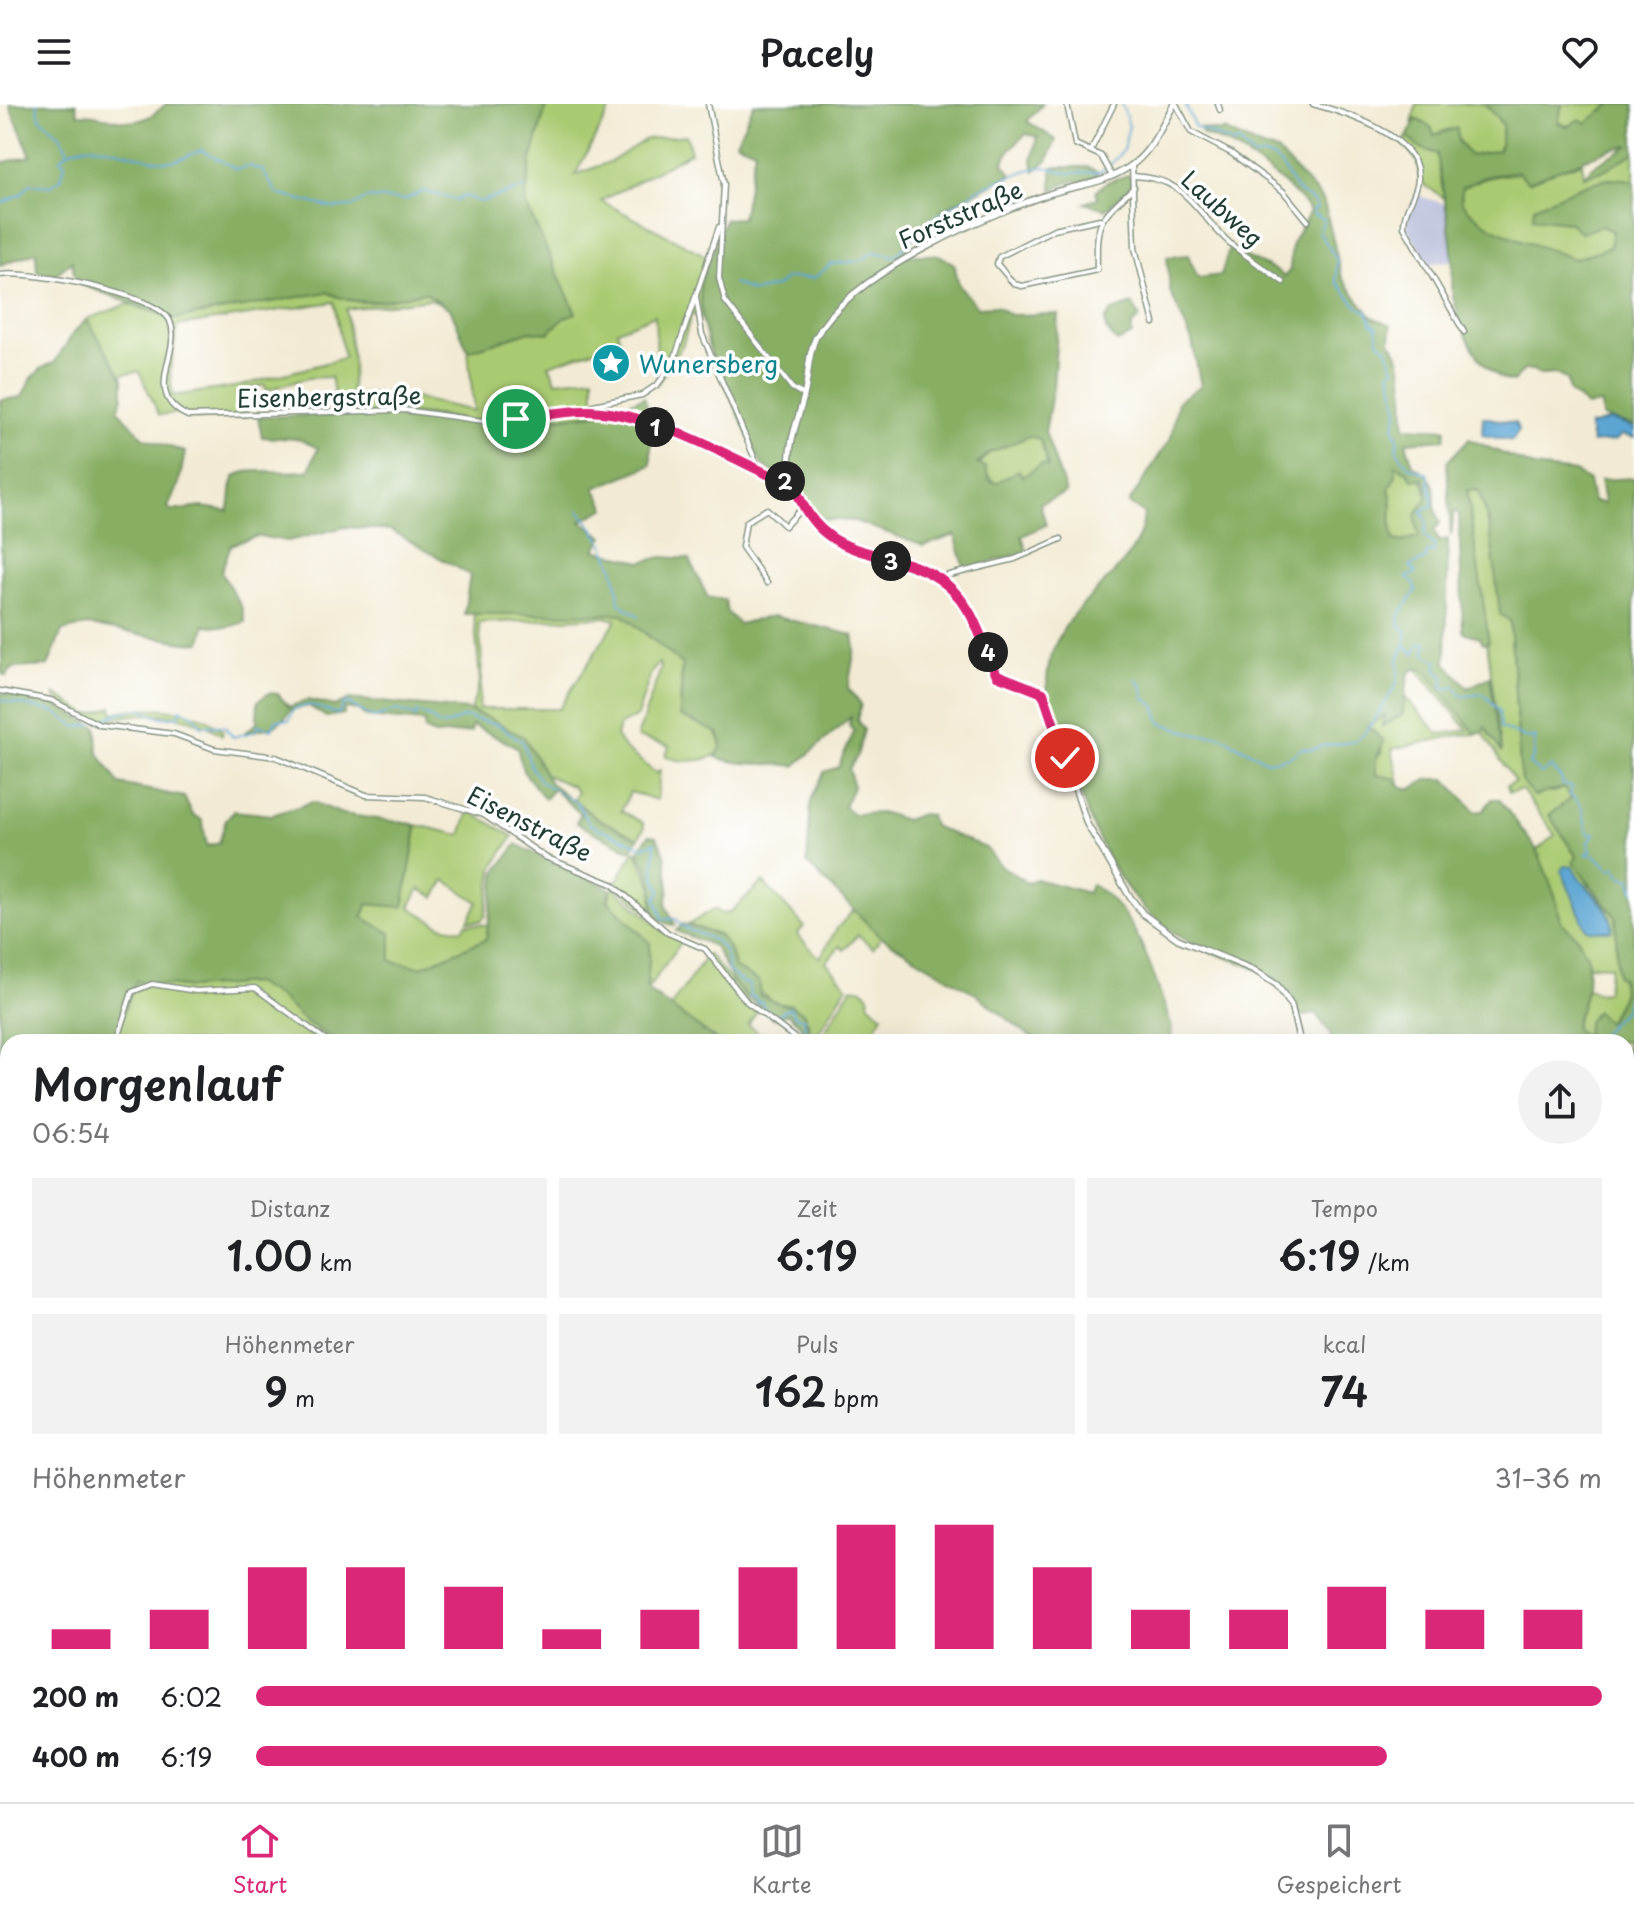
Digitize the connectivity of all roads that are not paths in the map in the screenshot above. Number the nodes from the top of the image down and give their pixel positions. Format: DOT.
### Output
graph roads {
  1 [pos="708,104"];
  2 [pos="1067,104"];
  3 [pos="1114,104"];
  4 [pos="1175,104"];
  5 [pos="1313,104"];
  6 [pos="1091,150"];
  7 [pos="1132,165"];
  8 [pos="1110,173"];
  9 [pos="1133,176"];
  10 [pos="1134,187"];
  11 [pos="1100,219"];
  12 [pos="721,221"];
  13 [pos="1308,221"];
  14 [pos="0,275"];
  15 [pos="1283,282"];
  16 [pos="696,294"];
  17 [pos="1154,323"];
  18 [pos="1464,332"];
  19 [pos="804,395"];
  20 [pos="591,411"];
  21 [pos="760,471"];
  22 [pos="793,481"];
  23 [pos="803,507"];
  24 [pos="1061,539"];
  25 [pos="937,578"];
  26 [pos="767,583"];
  27 [pos="0,691"];
  28 [pos="119,1034"];
  29 [pos="318,1034"];
  30 [pos="789,1034"];
  31 [pos="1298,1034"];
  1 -- 12 [label="street"];
  2 -- 6 [label="street"];
  3 -- 6 [label="street"];
  4 -- 7 [label="street, Forststraße"];
  4 -- 13 [label="street"];
  5 -- 18 [label="street"];
  6 -- 8 [label="street"];
  7 -- 8 [label="street, Forststraße"];
  7 -- 9 [label="street"];
  8 -- 19 [label="street, Forststraße"];
  9 -- 10 [label="street"];
  9 -- 15 [label="street, Laubweg"];
  10 -- 11 [label="street"];
  10 -- 17 [label="street"];
  11 -- 11 [label="street"];
  12 -- 16 [label="street"];
  12 -- 19 [label="street"];
  14 -- 20 [label="street, Eisenbergstraße"];
  16 -- 20 [label="street"];
  16 -- 21 [label="street"];
  19 -- 22 [label="street, Forststraße"];
  20 -- 21 [label="street, Eisenbergstraße"];
  21 -- 22 [label="street, Eisenbergstraße"];
  22 -- 23 [label="street, Forststraße"];
  23 -- 25 [label="street, Forststraße"];
  23 -- 26 [label="street"];
  24 -- 25 [label="street"];
  25 -- 31 [label="street, Forststraße"];
  27 -- 30 [label="street, Eisenstraße"];
  28 -- 29 [label="street"];
}
